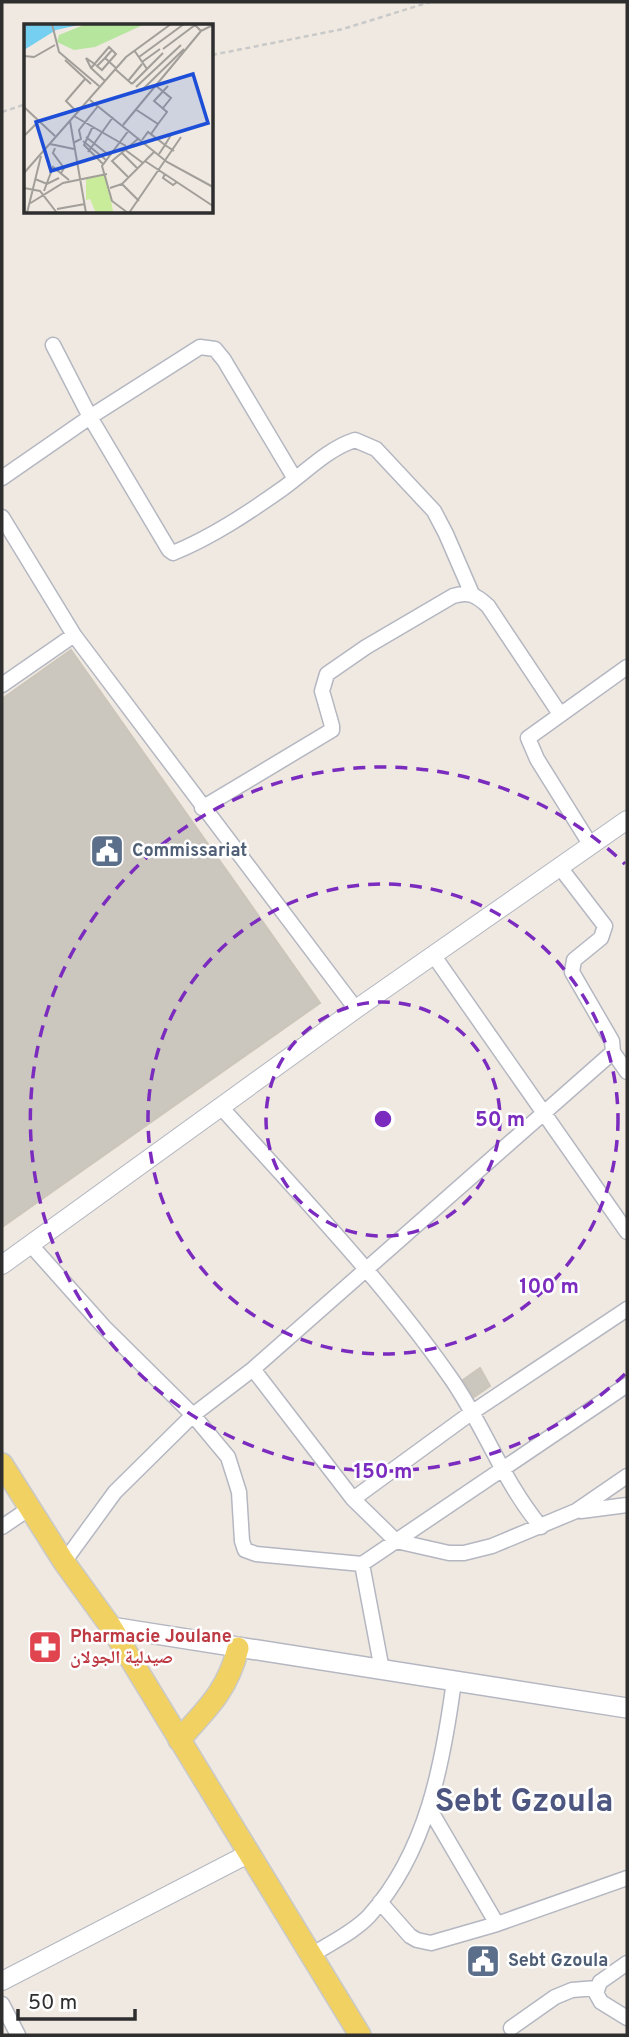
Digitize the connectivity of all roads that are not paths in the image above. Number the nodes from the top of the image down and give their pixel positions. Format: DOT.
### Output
graph roads {
  1 [pos="52,345"];
  2 [pos="90,417"];
  3 [pos="2,478"];
  4 [pos="295,479"];
  5 [pos="2,517"];
  6 [pos="472,594"];
  7 [pos="74,635"];
  8 [pos="627,667"];
  9 [pos="4,680"];
  10 [pos="560,714"];
  11 [pos="202,808"];
  12 [pos="627,820"];
  13 [pos="590,844"];
  14 [pos="559,866"];
  15 [pos="434,956"];
  16 [pos="356,1009"];
  17 [pos="613,1052"];
  18 [pos="627,1072"];
  19 [pos="220,1106"];
  20 [pos="542,1113"];
  21 [pos="627,1232"];
  22 [pos="30,1244"];
  23 [pos="2,1265"];
  24 [pos="366,1269"];
  25 [pos="627,1309"];
  26 [pos="253,1369"];
  27 [pos="627,1385"];
  28 [pos="471,1413"];
  29 [pos="193,1415"];
  30 [pos="2,1464"];
  31 [pos="502,1469"];
  32 [pos="627,1476"];
  33 [pos="353,1499"];
  34 [pos="627,1505"];
  35 [pos="30,1508"];
  36 [pos="576,1511"];
  37 [pos="2,1527"];
  38 [pos="541,1527"];
  39 [pos="396,1541"];
  40 [pos="64,1562"];
  41 [pos="362,1564"];
  42 [pos="111,1627"];
  43 [pos="237,1648"];
  44 [pos="382,1671"];
  45 [pos="454,1681"];
  46 [pos="627,1708"];
  47 [pos="179,1740"];
  48 [pos="429,1808"];
  49 [pos="248,1854"];
  50 [pos="627,1878"];
  51 [pos="380,1902"];
  52 [pos="497,1924"];
  53 [pos="312,1955"];
  54 [pos="627,1963"];
  55 [pos="2,1981"];
  56 [pos="597,1988"];
  57 [pos="2,2004"];
  58 [pos="627,2018"];
  59 [pos="511,2028"];
  60 [pos="18,2035"];
  61 [pos="360,2035"];
  1 -- 2 [label="street"];
  2 -- 3 [label="street"];
  2 -- 4 [label="street"];
  2 -- 4 [label="street"];
  4 -- 6 [label="street"];
  5 -- 7 [label="street"];
  6 -- 10 [label="street"];
  6 -- 11 [label="street"];
  7 -- 9 [label="street"];
  7 -- 11 [label="street"];
  8 -- 10 [label="street"];
  10 -- 13 [label="street"];
  11 -- 16 [label="street"];
  12 -- 13 [label="street"];
  13 -- 14 [label="street"];
  14 -- 15 [label="street"];
  14 -- 17 [label="street"];
  15 -- 16 [label="street"];
  15 -- 20 [label="street"];
  16 -- 19 [label="street"];
  17 -- 18 [label="street"];
  17 -- 20 [label="street"];
  19 -- 22 [label="street"];
  19 -- 24 [label="street"];
  20 -- 21 [label="street"];
  20 -- 24 [label="street"];
  22 -- 23 [label="street"];
  22 -- 29 [label="street"];
  24 -- 26 [label="street"];
  24 -- 28 [label="street"];
  25 -- 28 [label="street"];
  26 -- 29 [label="street"];
  26 -- 33 [label="street"];
  27 -- 31 [label="street"];
  28 -- 31 [label="street"];
  28 -- 33 [label="street"];
  29 -- 40 [label="street"];
  29 -- 41 [label="street"];
  30 -- 35 [label="main road"];
  31 -- 38 [label="street"];
  31 -- 39 [label="street"];
  32 -- 36 [label="street"];
  33 -- 39 [label="street"];
  34 -- 36 [label="street"];
  35 -- 37 [label="street"];
  35 -- 40 [label="main road"];
  36 -- 38 [label="street"];
  38 -- 39 [label="street"];
  39 -- 41 [label="street"];
  40 -- 42 [label="main road"];
  41 -- 44 [label="street"];
  42 -- 43 [label="main road"];
  42 -- 47 [label="main road"];
  43 -- 44 [label="main road"];
  43 -- 47 [label="main road"];
  44 -- 45 [label="main road"];
  45 -- 46 [label="main road"];
  45 -- 48 [label="street"];
  47 -- 49 [label="main road"];
  48 -- 51 [label="street"];
  48 -- 52 [label="street"];
  49 -- 53 [label="main road"];
  49 -- 55 [label="street"];
  50 -- 52 [label="street"];
  51 -- 52 [label="street"];
  51 -- 53 [label="street"];
  53 -- 61 [label="main road"];
  54 -- 56 [label="street"];
  56 -- 58 [label="street"];
  56 -- 59 [label="street"];
  57 -- 60 [label="street"];
}
